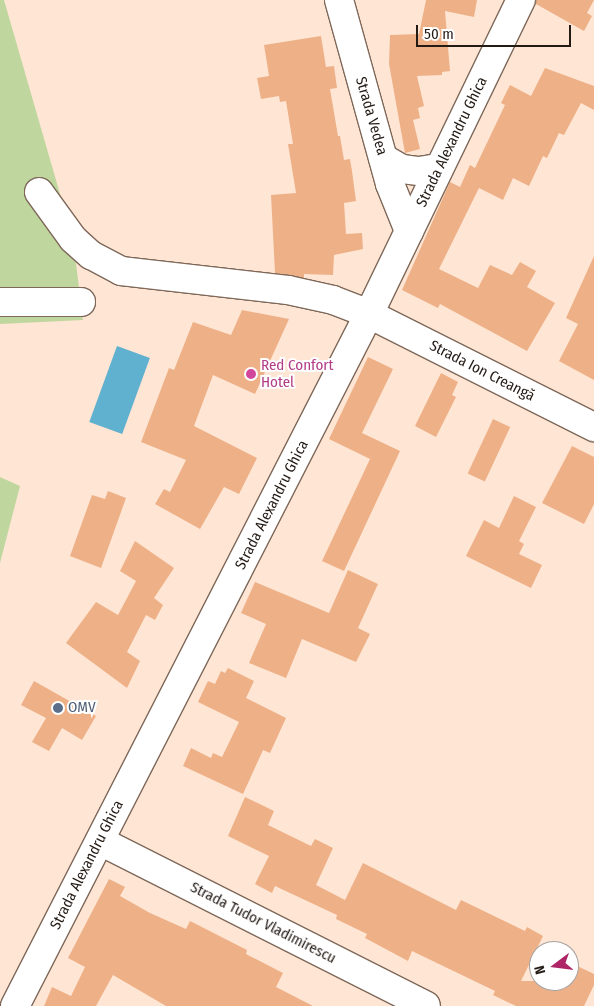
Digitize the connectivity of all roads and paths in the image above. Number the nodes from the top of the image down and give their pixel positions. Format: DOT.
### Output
graph roads {
  1 [pos="339,0"];
  2 [pos="521,0"];
  3 [pos="383,158"];
  4 [pos="439,168"];
  5 [pos="39,192"];
  6 [pos="408,231"];
  7 [pos="0,302"];
  8 [pos="81,302"];
  9 [pos="369,314"];
  10 [pos="594,427"];
  11 [pos="100,841"];
  12 [pos="15,1006"];
  13 [pos="426,1006"];
  1 -- 3 [label="street, Strada Vedea"];
  2 -- 4 [label="street, Strada Alexandru Ghica"];
  3 -- 4 [label="street"];
  3 -- 6 [label="street, Strada Vedea"];
  4 -- 6 [label="street, Strada Alexandru Ghica"];
  5 -- 9 [label="street, Strada Ion Creangă"];
  6 -- 9 [label="street, Strada Alexandru Ghica"];
  7 -- 8 [label="street"];
  9 -- 10 [label="street, Strada Ion Creangă"];
  9 -- 11 [label="street, Strada Alexandru Ghica"];
  11 -- 12 [label="street, Strada Alexandru Ghica"];
  11 -- 13 [label="street, Strada Tudor Vladimirescu"];
}
